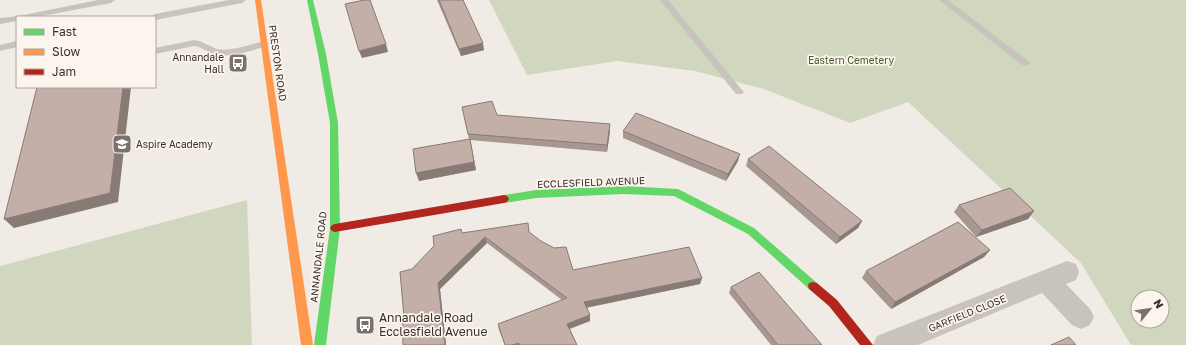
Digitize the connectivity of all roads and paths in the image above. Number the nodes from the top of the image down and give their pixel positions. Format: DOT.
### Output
graph roads {
  1 [pos="107,0"];
  2 [pos="242,0"];
  3 [pos="258,0"];
  4 [pos="310,0"];
  5 [pos="664,0"];
  6 [pos="943,0"];
  7 [pos="28,16"];
  8 [pos="156,17"];
  9 [pos="16,18"];
  10 [pos="0,22"];
  11 [pos="16,44"];
  12 [pos="264,44"];
  13 [pos="0,48"];
  14 [pos="156,51"];
  15 [pos="1025,63"];
  16 [pos="739,92"];
  17 [pos="277,129"];
  18 [pos="334,228"];
  19 [pos="1081,317"];
  20 [pos="307,345"];
  21 [pos="320,345"];
  22 [pos="867,345"];
  23 [pos="887,345"];
  1 -- 7 [label="lane"];
  2 -- 8 [label="lane"];
  3 -- 12 [label="street, PRESTON ROAD"];
  4 -- 18 [label="street, ANNANDALE ROAD"];
  5 -- 16 [label="lane"];
  6 -- 15 [label="lane"];
  9 -- 10 [label="lane"];
  11 -- 13 [label="lane"];
  12 -- 14 [label="lane"];
  12 -- 17 [label="street, PRESTON ROAD"];
  17 -- 20 [label="street, ANNANDALE ROAD"];
  18 -- 21 [label="street, ANNANDALE ROAD"];
  18 -- 22 [label="street, ECCLESFIELD AVENUE"];
  19 -- 23 [label="street, GARFIELD CLOSE"];
}
